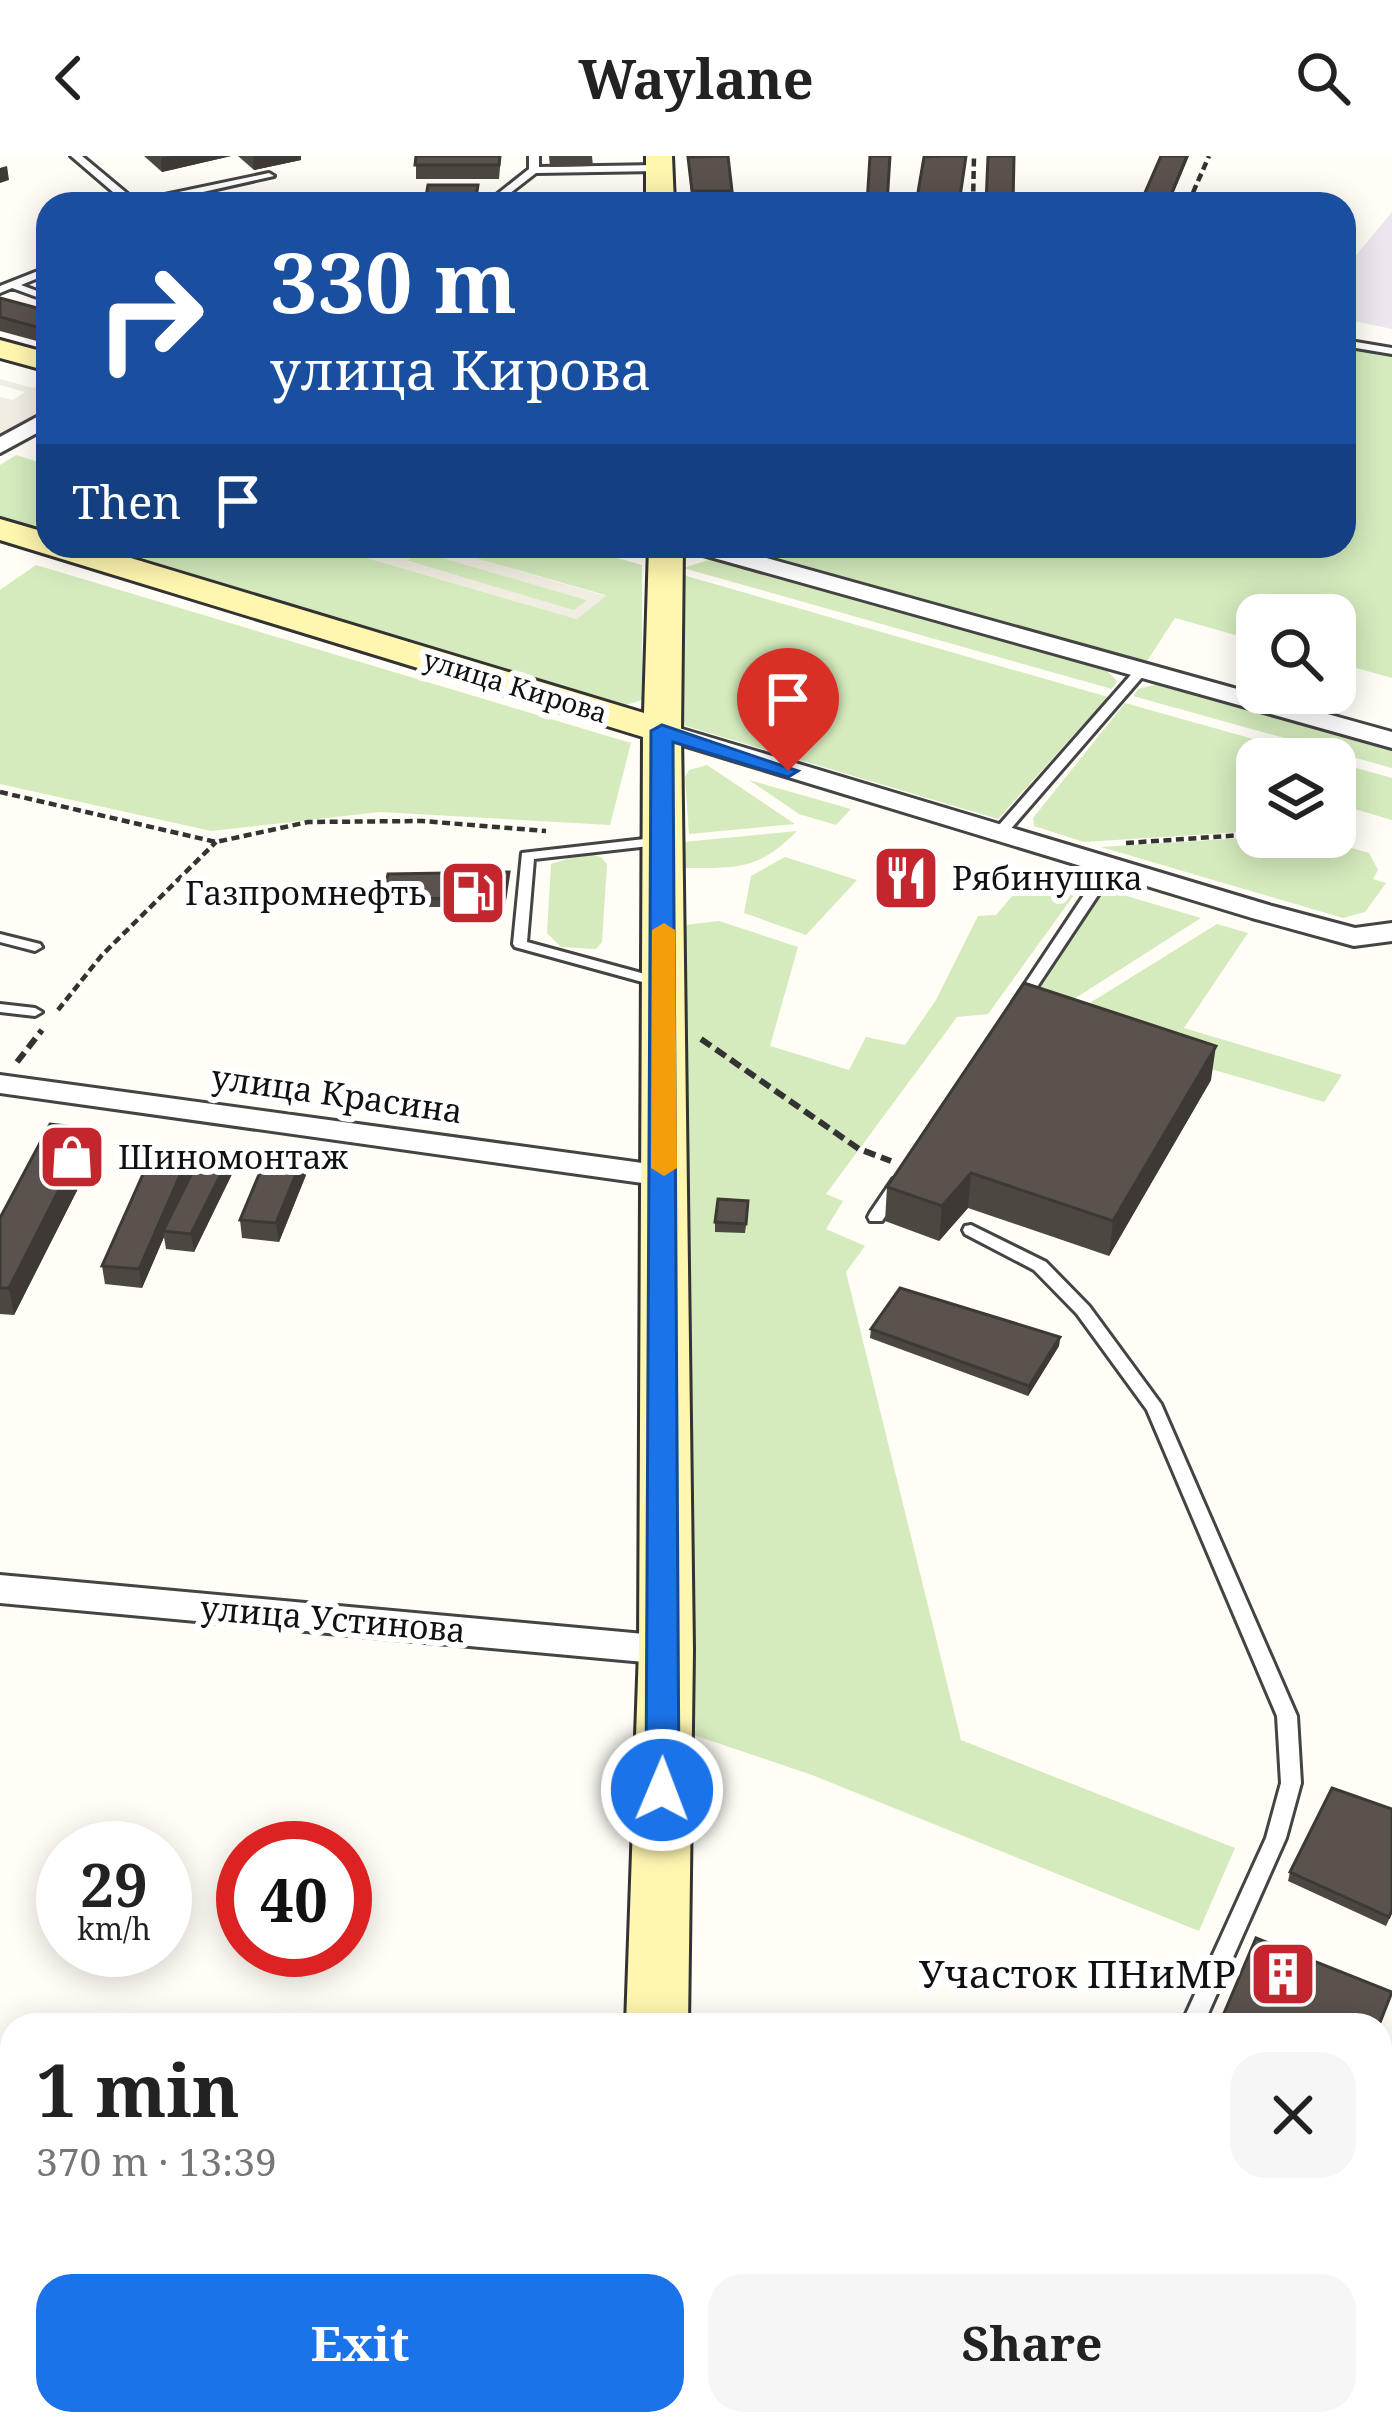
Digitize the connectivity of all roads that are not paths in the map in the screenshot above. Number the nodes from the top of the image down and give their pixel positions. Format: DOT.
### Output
graph roads {
  1 [pos="76,156"];
  2 [pos="534,156"];
  3 [pos="659,162"];
  4 [pos="534,170"];
  5 [pos="269,176"];
  6 [pos="120,192"];
  7 [pos="192,192"];
  8 [pos="506,192"];
  9 [pos="660,192"];
  10 [pos="36,276"];
  11 [pos="14,286"];
  12 [pos="0,287"];
  13 [pos="36,294"];
  14 [pos="1356,345"];
  15 [pos="0,350"];
  16 [pos="1392,351"];
  17 [pos="36,359"];
  18 [pos="36,425"];
  19 [pos="0,446"];
  20 [pos="0,529"];
  21 [pos="36,540"];
  22 [pos="94,558"];
  23 [pos="666,558"];
  24 [pos="739,558"];
  25 [pos="1140,672"];
  26 [pos="662,731"];
  27 [pos="1392,740"];
  28 [pos="997,836"];
  29 [pos="663,841"];
  30 [pos="1109,868"];
  31 [pos="1392,932"];
  32 [pos="0,938"];
  33 [pos="35,946"];
  34 [pos="664,983"];
  35 [pos="0,1008"];
  36 [pos="34,1012"];
  37 [pos="1011,1015"];
  38 [pos="7,1075"];
  39 [pos="909,1168"];
  40 [pos="664,1176"];
  41 [pos="876,1217"];
  42 [pos="971,1230"];
  43 [pos="0,1589"];
  44 [pos="666,1650"];
  45 [pos="657,2013"];
  46 [pos="1197,2013"];
  1 -- 6 [label="lane"];
  2 -- 4 [label="lane"];
  3 -- 4 [label="lane"];
  3 -- 9 [label="street"];
  4 -- 8 [label="lane"];
  5 -- 7 [label="lane"];
  10 -- 11 [label="lane"];
  11 -- 12 [label="lane"];
  11 -- 13 [label="lane"];
  14 -- 16 [label="lane"];
  15 -- 17 [label="street"];
  18 -- 19 [label="street"];
  20 -- 21 [label="street, улица Кирова"];
  22 -- 26 [label="street, улица Кирова"];
  23 -- 26 [label="street"];
  24 -- 25 [label="street"];
  25 -- 27 [label="street"];
  25 -- 28 [label="lane"];
  26 -- 28 [label="street, улица Кирова"];
  26 -- 29 [label="street"];
  28 -- 30 [label="street, улица Кирова"];
  29 -- 34 [label="street"];
  29 -- 34 [label="lane"];
  30 -- 31 [label="street, улица Кирова"];
  30 -- 37 [label="lane"];
  32 -- 33 [label="lane"];
  34 -- 40 [label="street"];
  35 -- 36 [label="lane"];
  38 -- 40 [label="street, улица Красина"];
  39 -- 41 [label="lane"];
  40 -- 44 [label="street"];
  42 -- 46 [label="lane"];
  43 -- 44 [label="street, улица Устинова"];
  44 -- 45 [label="street"];
}
